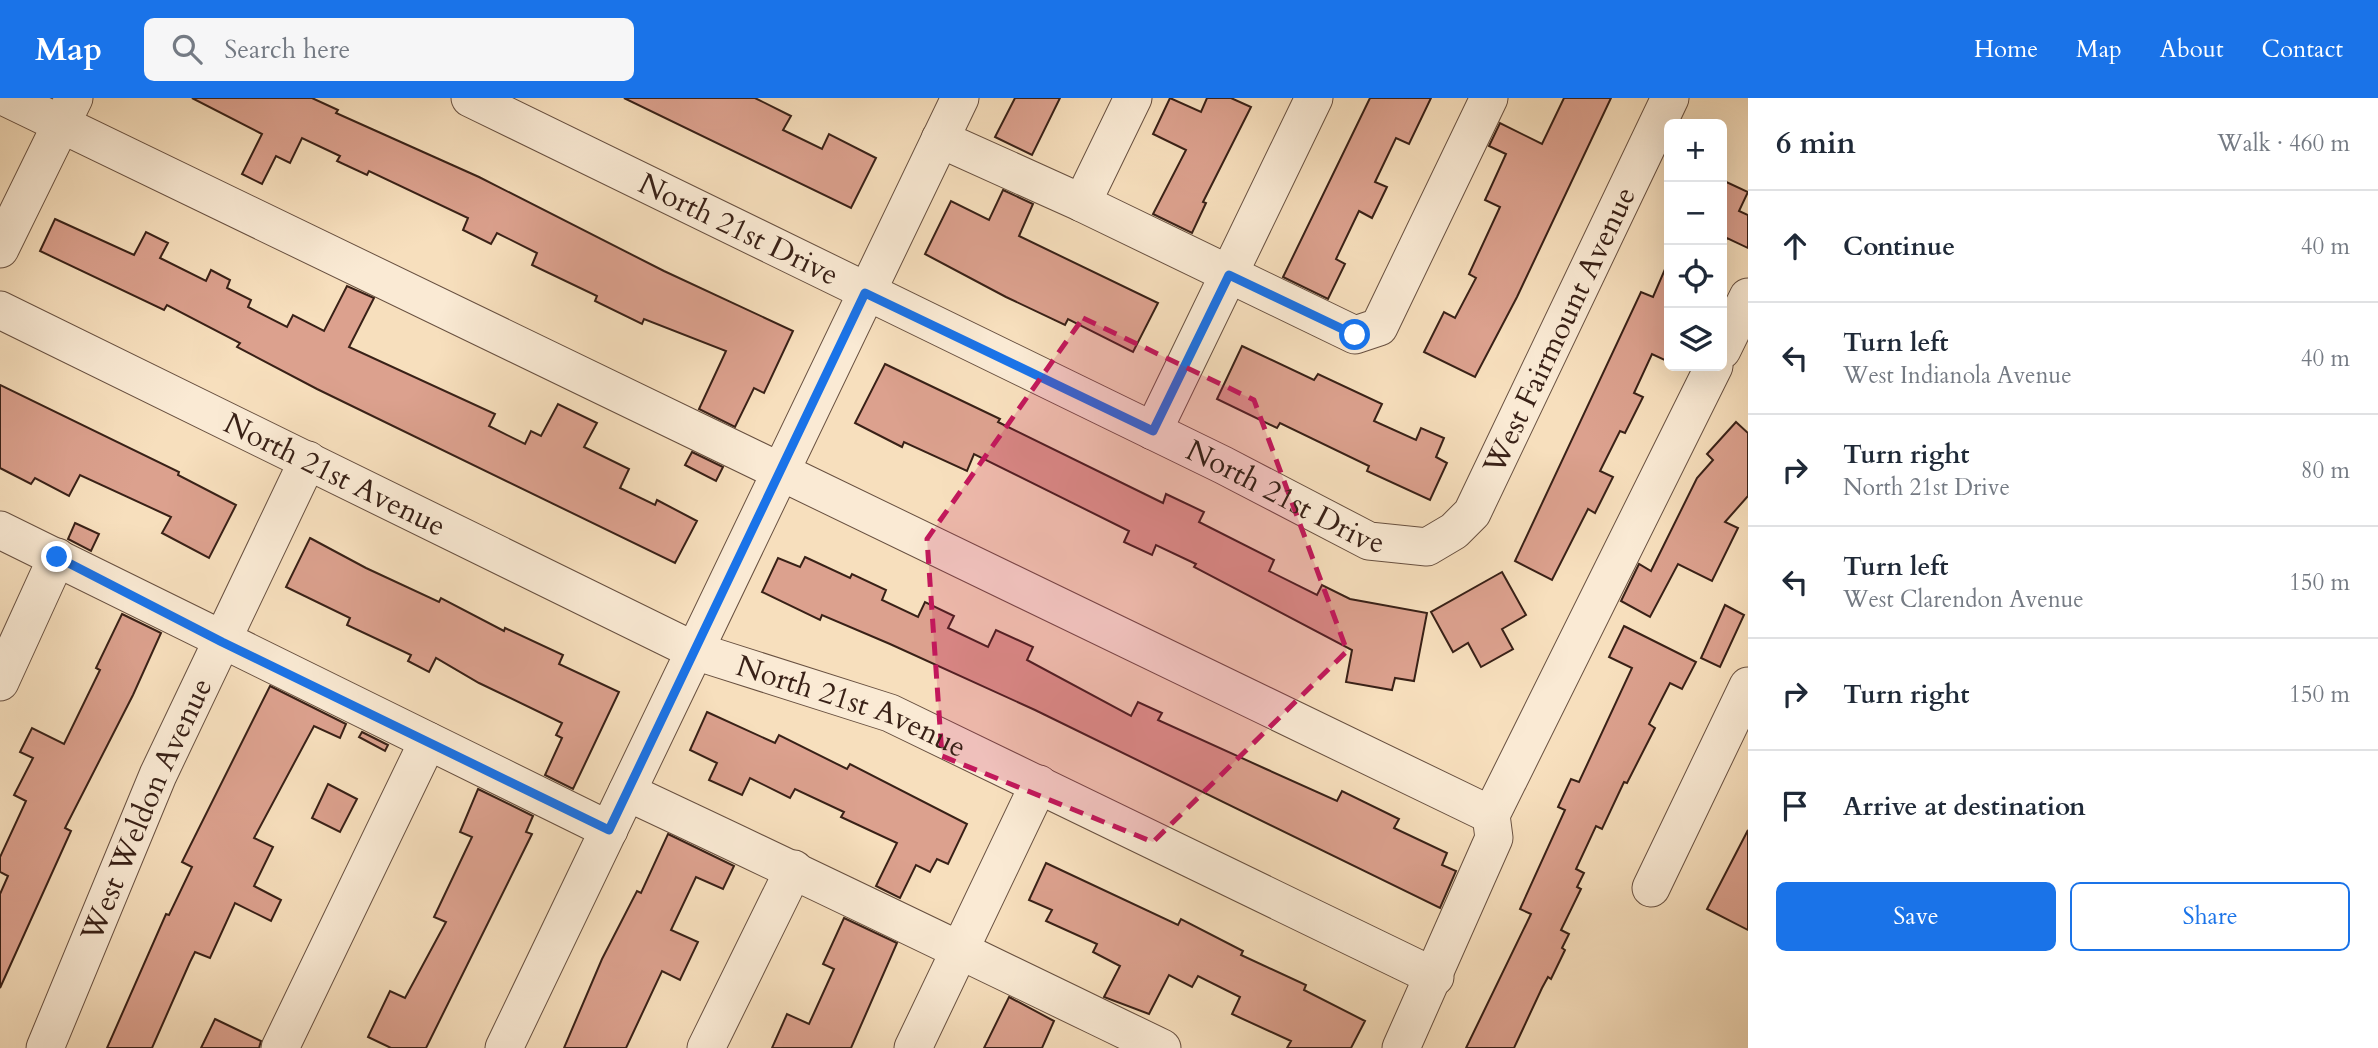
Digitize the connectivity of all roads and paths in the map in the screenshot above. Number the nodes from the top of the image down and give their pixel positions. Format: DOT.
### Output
graph roads {
  1 [pos="7,98"];
  2 [pos="1133,98"];
  3 [pos="1314,98"];
  4 [pos="1489,98"];
  5 [pos="1670,98"];
  6 [pos="478,100"];
  7 [pos="946,111"];
  8 [pos="68,112"];
  9 [pos="1082,203"];
  10 [pos="0,249"];
  11 [pos="1229,275"];
  12 [pos="865,293"];
  13 [pos="1748,297"];
  14 [pos="0,310"];
  15 [pos="1727,340"];
  16 [pos="1712,371"];
  17 [pos="1153,431"];
  18 [pos="308,460"];
  19 [pos="781,470"];
  20 [pos="0,530"];
  21 [pos="1427,547"];
  22 [pos="57,557"];
  23 [pos="222,642"];
  24 [pos="695,651"];
  25 [pos="0,682"];
  26 [pos="1748,686"];
  27 [pos="428,741"];
  28 [pos="1040,784"];
  29 [pos="627,792"];
  30 [pos="1491,815"];
  31 [pos="609,830"];
  32 [pos="794,869"];
  33 [pos="1650,888"];
  34 [pos="960,950"];
  35 [pos="1435,977"];
  36 [pos="1147,1045"];
  37 [pos="46,1048"];
  38 [pos="280,1048"];
  39 [pos="504,1048"];
  40 [pos="706,1048"];
  41 [pos="913,1048"];
  42 [pos="1401,1048"];
  1 -- 8 [label="street"];
  2 -- 9 [label="street"];
  3 -- 11 [label="street"];
  4 -- 11 [label="street"];
  5 -- 21 [label="street, West Fairmount Avenue"];
  6 -- 12 [label="street, North 21st Drive"];
  7 -- 9 [label="street"];
  7 -- 12 [label="street"];
  8 -- 10 [label="street"];
  8 -- 19 [label="street"];
  9 -- 11 [label="street"];
  11 -- 17 [label="street"];
  12 -- 17 [label="street, North 21st Drive"];
  12 -- 19 [label="street"];
  13 -- 15 [label="street"];
  14 -- 18 [label="street, North 21st Avenue"];
  16 -- 30 [label="street"];
  17 -- 21 [label="street, North 21st Drive"];
  18 -- 23 [label="street, West Weldon Avenue"];
  18 -- 24 [label="street, North 21st Avenue"];
  19 -- 24 [label="street"];
  19 -- 30 [label="street"];
  20 -- 22 [label="street"];
  22 -- 23 [label="street"];
  22 -- 25 [label="street"];
  23 -- 27 [label="street"];
  23 -- 37 [label="street, West Weldon Avenue"];
  24 -- 28 [label="street, North 21st Avenue"];
  24 -- 29 [label="street"];
  26 -- 33 [label="street"];
  27 -- 31 [label="street"];
  27 -- 38 [label="street"];
  28 -- 34 [label="street"];
  28 -- 35 [label="street, North 21st Avenue"];
  29 -- 31 [label="street"];
  29 -- 32 [label="street"];
  30 -- 35 [label="street"];
  31 -- 39 [label="street"];
  32 -- 34 [label="street"];
  32 -- 40 [label="street"];
  34 -- 36 [label="street"];
  34 -- 41 [label="street"];
  35 -- 42 [label="street"];
}
